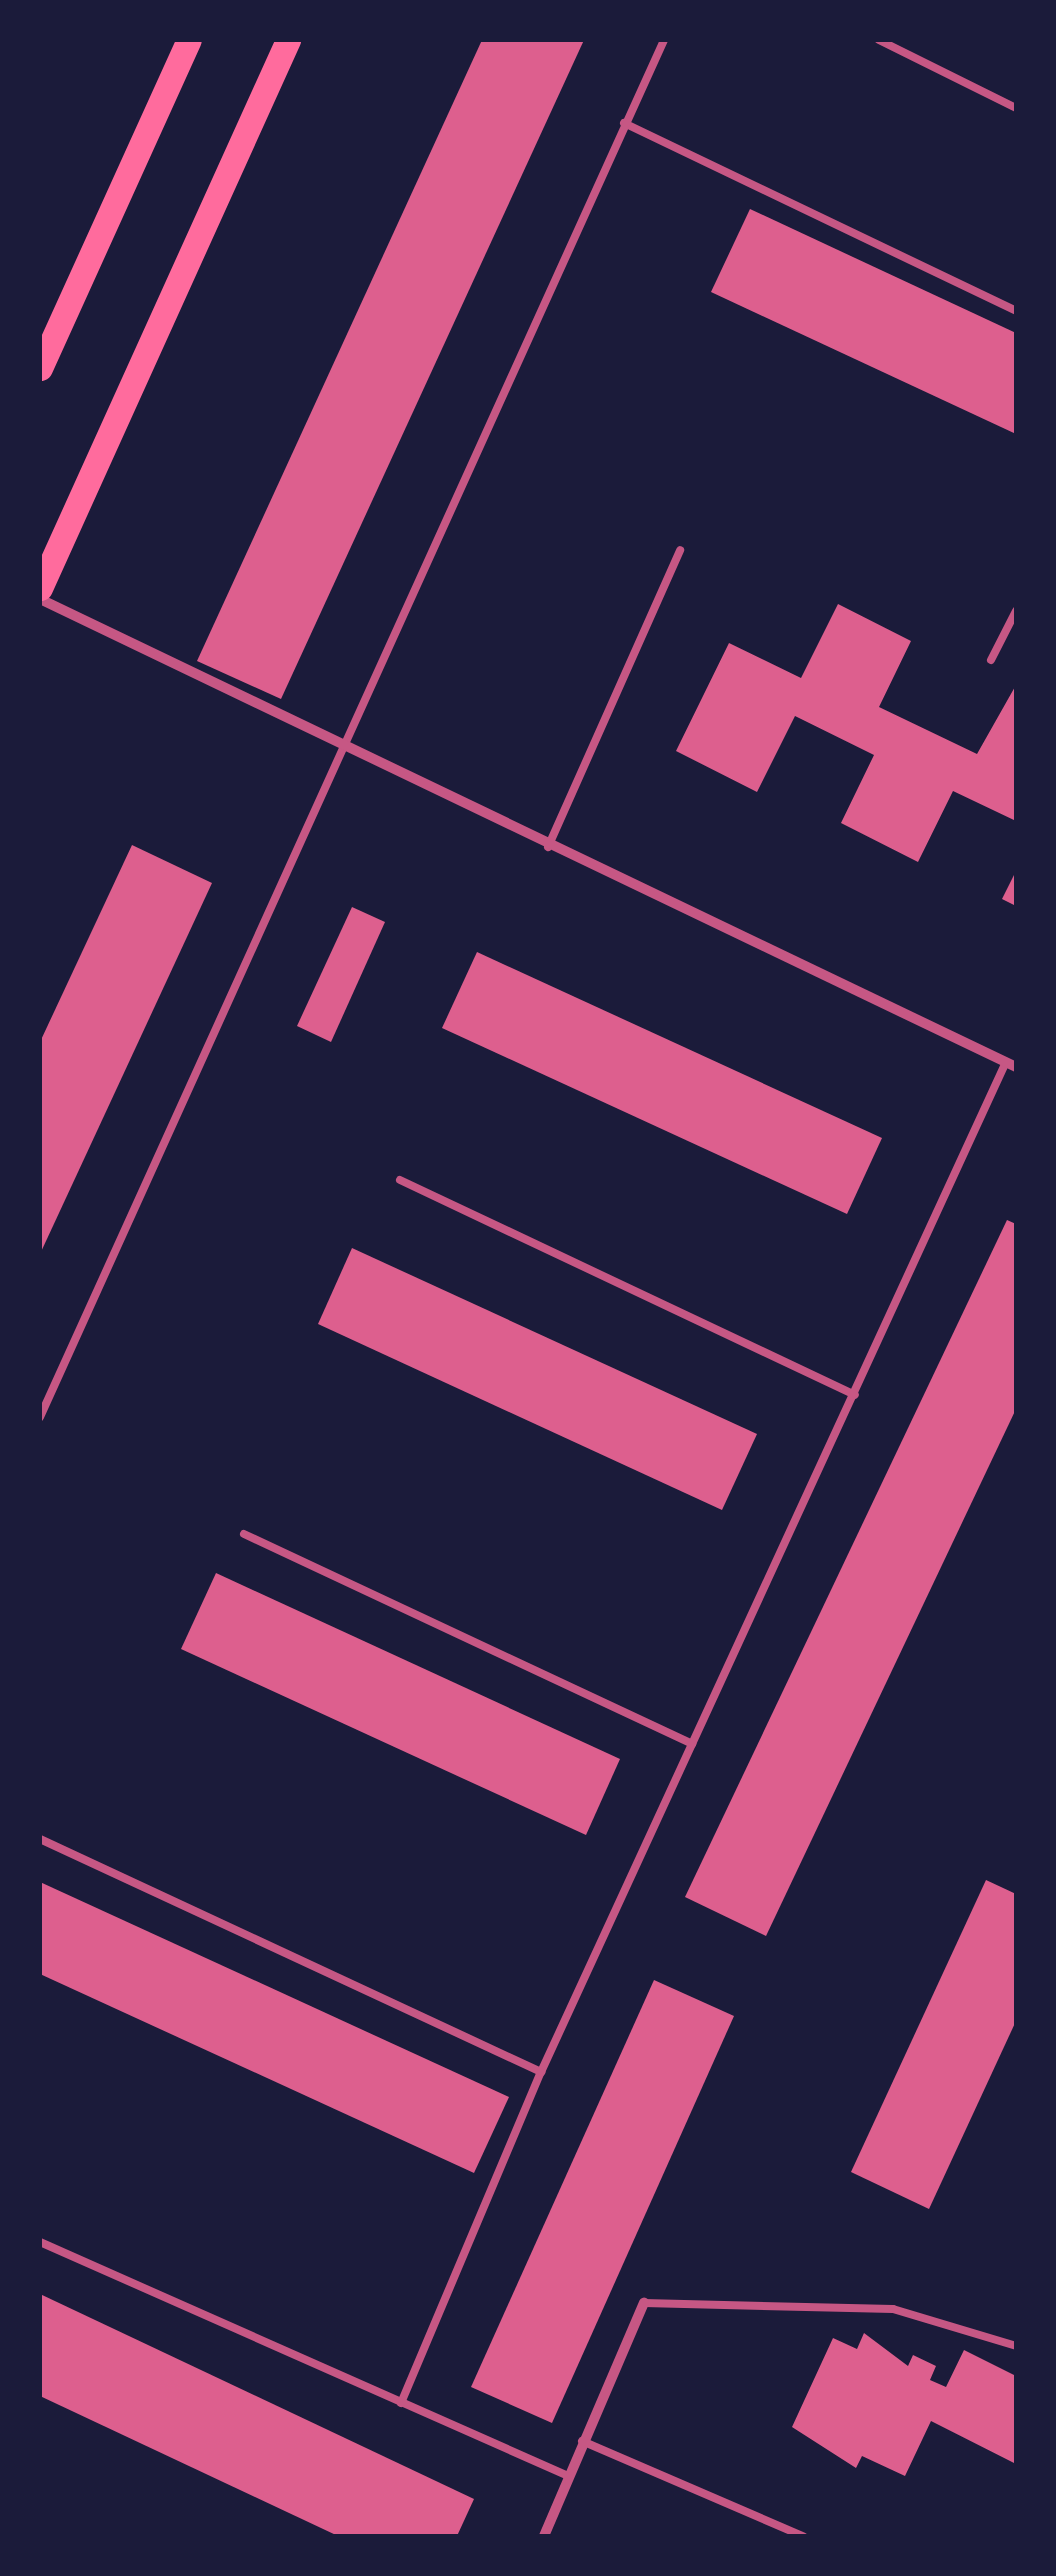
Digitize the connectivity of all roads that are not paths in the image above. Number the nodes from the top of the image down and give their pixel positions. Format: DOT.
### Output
graph roads {
  1 [pos="189,40"];
  2 [pos="288,40"];
  3 [pos="664,40"];
  4 [pos="879,40"];
  5 [pos="1016,108"];
  6 [pos="624,124"];
  7 [pos="1016,312"];
  8 [pos="40,368"];
  9 [pos="680,550"];
  10 [pos="40,588"];
  11 [pos="40,599"];
  12 [pos="1016,611"];
  13 [pos="991,660"];
  14 [pos="340,749"];
  15 [pos="548,847"];
  16 [pos="1011,1064"];
  17 [pos="400,1180"];
  18 [pos="856,1396"];
  19 [pos="40,1417"];
  20 [pos="244,1534"];
  21 [pos="692,1744"];
  22 [pos="40,1839"];
  23 [pos="541,2072"];
  24 [pos="40,2242"];
  25 [pos="644,2303"];
  26 [pos="1016,2346"];
  27 [pos="401,2404"];
  28 [pos="582,2440"];
  29 [pos="566,2475"];
  30 [pos="544,2536"];
  31 [pos="803,2536"];
  1 -- 8 [label="main road"];
  2 -- 10 [label="main road"];
  3 -- 6 [label="lane"];
  4 -- 5 [label="lane"];
  6 -- 7 [label="lane"];
  6 -- 14 [label="lane"];
  9 -- 15 [label="lane"];
  11 -- 14 [label="street"];
  12 -- 13 [label="lane"];
  14 -- 15 [label="street"];
  14 -- 19 [label="lane"];
  15 -- 16 [label="street"];
  16 -- 18 [label="lane"];
  17 -- 18 [label="lane"];
  18 -- 21 [label="lane"];
  20 -- 21 [label="lane"];
  21 -- 23 [label="lane"];
  22 -- 23 [label="lane"];
  23 -- 27 [label="lane"];
  24 -- 27 [label="lane"];
  25 -- 26 [label="lane"];
  25 -- 28 [label="street"];
  27 -- 29 [label="lane"];
  28 -- 29 [label="street"];
  28 -- 31 [label="lane"];
  29 -- 30 [label="street"];
}
